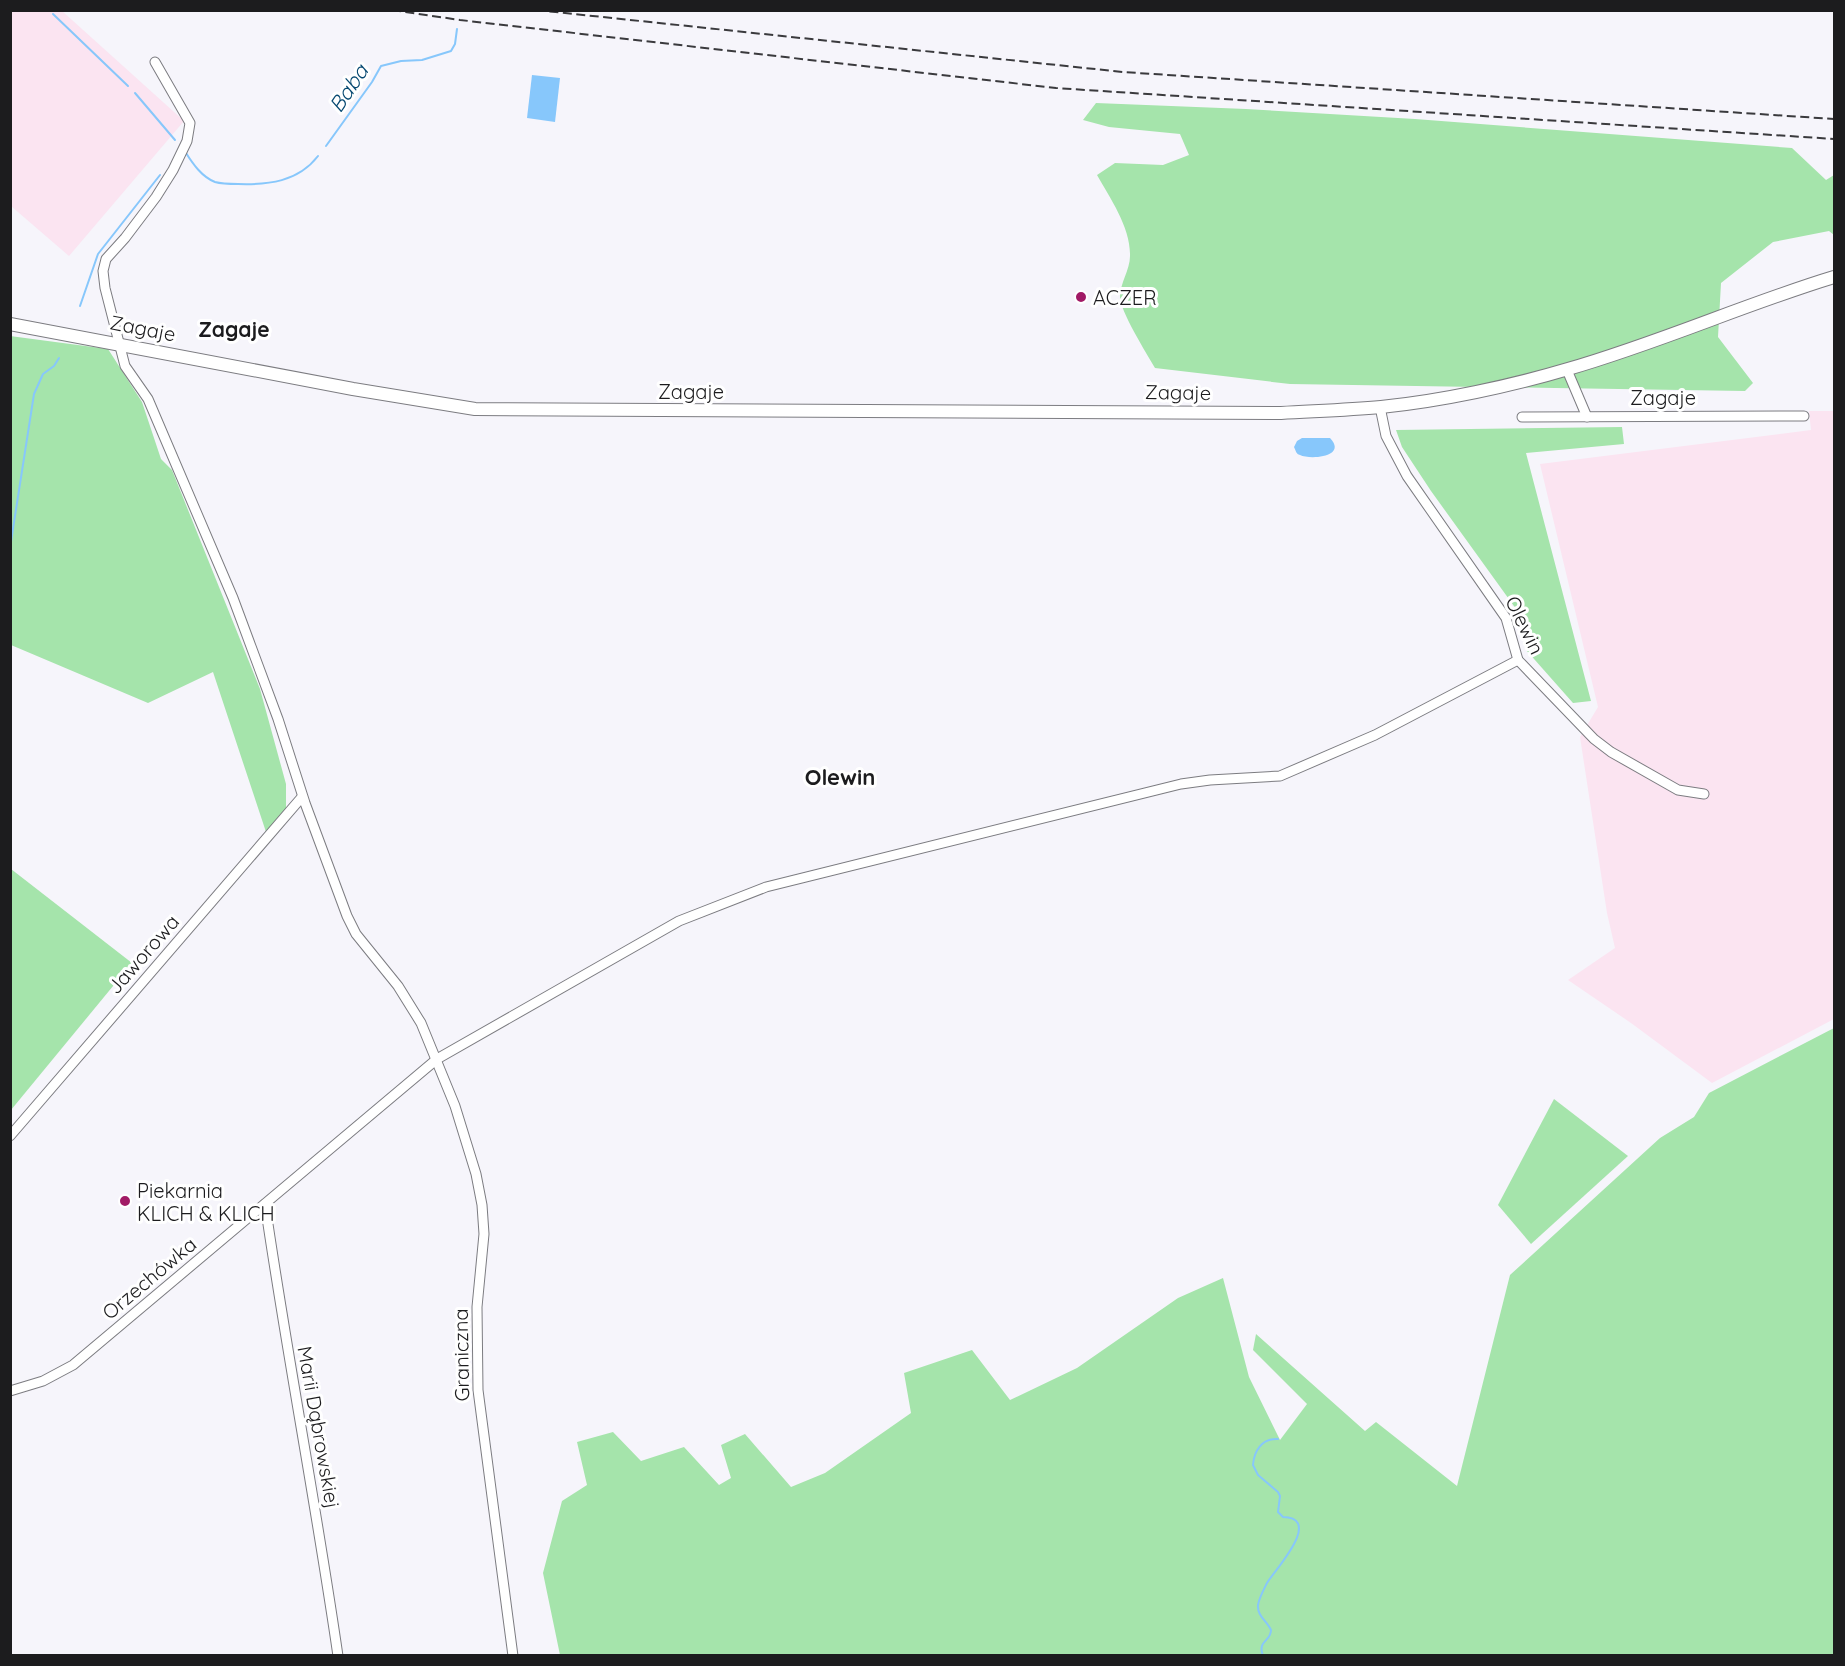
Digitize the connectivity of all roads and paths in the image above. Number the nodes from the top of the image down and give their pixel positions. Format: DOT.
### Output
graph roads {
  1 [pos="155,62"];
  2 [pos="1834,277"];
  3 [pos="10,324"];
  4 [pos="118,343"];
  5 [pos="1567,370"];
  6 [pos="1380,407"];
  7 [pos="1804,416"];
  8 [pos="1522,417"];
  9 [pos="1587,417"];
  10 [pos="1518,660"];
  11 [pos="1704,794"];
  12 [pos="303,797"];
  13 [pos="437,1059"];
  14 [pos="10,1136"];
  15 [pos="265,1204"];
  16 [pos="10,1391"];
  17 [pos="338,1656"];
  18 [pos="513,1656"];
  1 -- 4 [label="street, Graniczna"];
  2 -- 5 [label="main road, Zagaje"];
  3 -- 4 [label="main road, Zagaje"];
  4 -- 6 [label="main road, Zagaje"];
  4 -- 12 [label="street, Graniczna"];
  5 -- 6 [label="main road, Zagaje"];
  5 -- 9 [label="street"];
  6 -- 10 [label="street, Olewin"];
  7 -- 9 [label="street, Zagaje"];
  8 -- 9 [label="street, Zagaje"];
  10 -- 11 [label="street, Olewin"];
  10 -- 13 [label="street, Orzechówka"];
  12 -- 13 [label="street, Graniczna"];
  12 -- 14 [label="street, Jaworowa"];
  13 -- 15 [label="street, Orzechówka"];
  13 -- 18 [label="street, Graniczna"];
  15 -- 16 [label="street, Orzechówka"];
  15 -- 17 [label="street, Marii Dąbrowskiej"];
}
